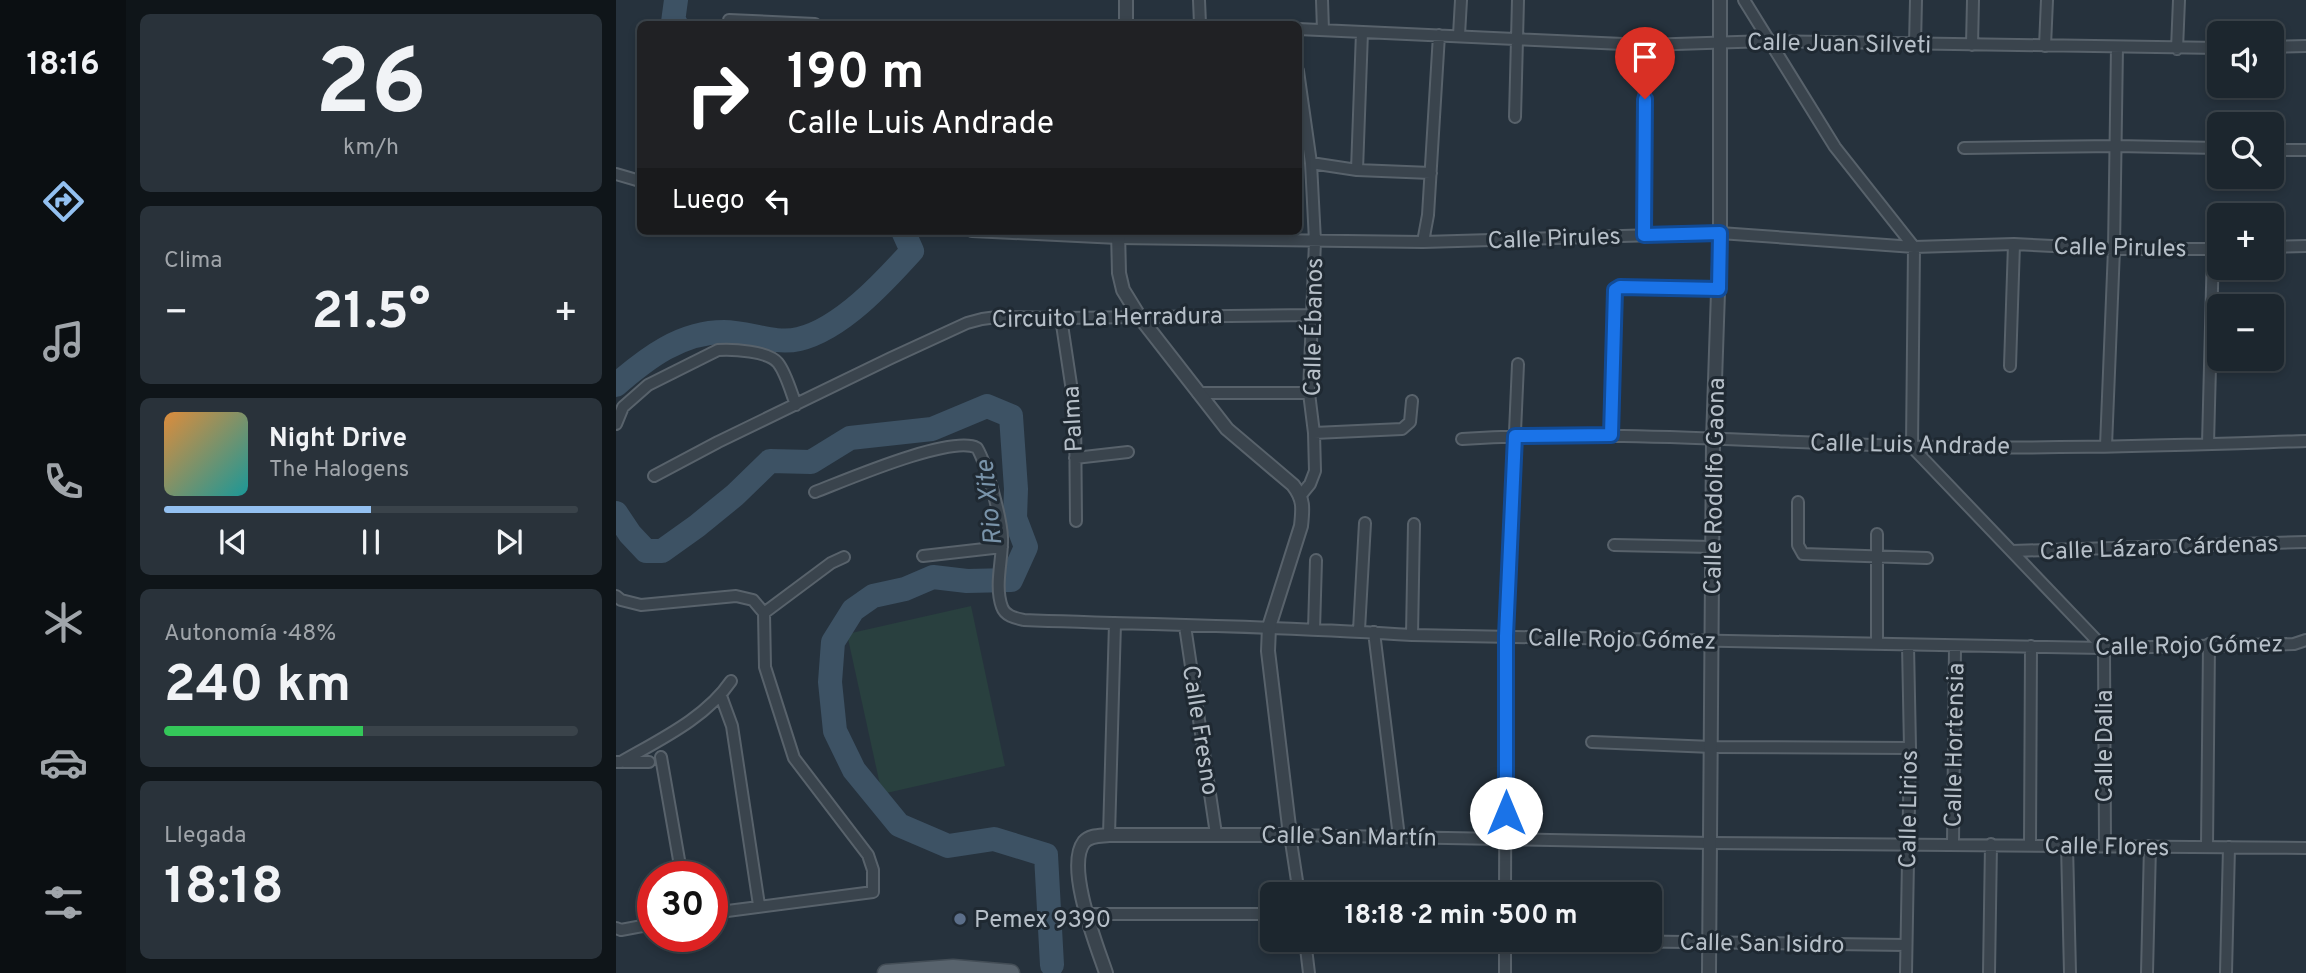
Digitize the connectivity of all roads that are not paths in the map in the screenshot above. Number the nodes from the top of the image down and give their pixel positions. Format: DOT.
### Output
graph roads {
  1 [pos="1126,0"];
  2 [pos="1199,0"];
  3 [pos="1322,0"];
  4 [pos="1461,0"];
  5 [pos="1518,0"];
  6 [pos="1720,0"];
  7 [pos="1744,0"];
  8 [pos="1916,0"];
  9 [pos="1973,0"];
  10 [pos="2048,0"];
  11 [pos="2179,0"];
  12 [pos="729,20"];
  13 [pos="746,21"];
  14 [pos="1126,21"];
  15 [pos="1200,21"];
  16 [pos="1302,29"];
  17 [pos="1323,30"];
  18 [pos="1362,32"];
  19 [pos="1439,35"];
  20 [pos="1459,35"];
  21 [pos="1516,38"];
  22 [pos="1768,41"];
  23 [pos="1719,42"];
  24 [pos="1916,44"];
  25 [pos="1645,45"];
  26 [pos="1972,45"];
  27 [pos="2045,46"];
  28 [pos="2306,46"];
  29 [pos="2117,47"];
  30 [pos="2284,47"];
  31 [pos="2207,48"];
  32 [pos="2177,49"];
  33 [pos="1302,108"];
  34 [pos="1515,117"];
  35 [pos="2116,146"];
  36 [pos="1964,148"];
  37 [pos="2207,148"];
  38 [pos="2284,150"];
  39 [pos="2306,150"];
  40 [pos="1311,163"];
  41 [pos="1357,170"];
  42 [pos="1431,173"];
  43 [pos="616,174"];
  44 [pos="637,180"];
  45 [pos="1720,233"];
  46 [pos="1118,235"];
  47 [pos="1644,235"];
  48 [pos="1315,241"];
  49 [pos="1423,242"];
  50 [pos="2014,244"];
  51 [pos="2306,246"];
  52 [pos="1914,247"];
  53 [pos="2284,247"];
  54 [pos="2114,249"];
  55 [pos="2207,249"];
  56 [pos="2215,280"];
  57 [pos="1719,289"];
  58 [pos="1311,315"];
  59 [pos="1139,316"];
  60 [pos="1061,318"];
  61 [pos="1518,364"];
  62 [pos="2010,366"];
  63 [pos="1198,393"];
  64 [pos="1309,393"];
  65 [pos="1412,401"];
  66 [pos="796,405"];
  67 [pos="616,425"];
  68 [pos="1314,433"];
  69 [pos="1611,435"];
  70 [pos="1515,436"];
  71 [pos="1462,439"];
  72 [pos="1713,440"];
  73 [pos="2306,442"];
  74 [pos="2208,444"];
  75 [pos="2106,446"];
  76 [pos="1912,447"];
  77 [pos="1128,452"];
  78 [pos="1075,458"];
  79 [pos="654,476"];
  80 [pos="815,492"];
  81 [pos="1301,495"];
  82 [pos="1798,502"];
  83 [pos="1076,521"];
  84 [pos="1365,523"];
  85 [pos="1414,524"];
  86 [pos="1877,534"];
  87 [pos="2306,542"];
  88 [pos="1614,545"];
  89 [pos="1002,547"];
  90 [pos="1713,547"];
  91 [pos="2012,551"];
  92 [pos="923,556"];
  93 [pos="844,557"];
  94 [pos="1877,557"];
  95 [pos="1927,558"];
  96 [pos="1316,560"];
  97 [pos="616,596"];
  98 [pos="764,613"];
  99 [pos="1115,623"];
  100 [pos="1185,626"];
  101 [pos="1269,627"];
  102 [pos="1314,630"];
  103 [pos="1359,630"];
  104 [pos="1374,632"];
  105 [pos="1412,635"];
  106 [pos="1506,636"];
  107 [pos="2306,640"];
  108 [pos="1713,641"];
  109 [pos="1877,644"];
  110 [pos="2209,644"];
  111 [pos="1908,645"];
  112 [pos="1955,646"];
  113 [pos="2031,646"];
  114 [pos="2104,648"];
  115 [pos="732,681"];
  116 [pos="722,696"];
  117 [pos="1592,742"];
  118 [pos="1712,747"];
  119 [pos="1910,748"];
  120 [pos="660,757"];
  121 [pos="619,762"];
  122 [pos="649,762"];
  123 [pos="1216,834"];
  124 [pos="1109,835"];
  125 [pos="1290,835"];
  126 [pos="1399,837"];
  127 [pos="1506,838"];
  128 [pos="1711,843"];
  129 [pos="1908,844"];
  130 [pos="1953,844"];
  131 [pos="1991,844"];
  132 [pos="2030,845"];
  133 [pos="2067,845"];
  134 [pos="2105,845"];
  135 [pos="2150,846"];
  136 [pos="2207,847"];
  137 [pos="2229,847"];
  138 [pos="2306,848"];
  139 [pos="679,861"];
  140 [pos="1297,882"];
  141 [pos="1505,882"];
  142 [pos="759,905"];
  143 [pos="728,910"];
  144 [pos="1086,914"];
  145 [pos="1260,914"];
  146 [pos="637,927"];
  147 [pos="616,928"];
  148 [pos="1662,941"];
  149 [pos="1710,942"];
  150 [pos="1906,946"];
  151 [pos="1306,952"];
  152 [pos="1505,952"];
  153 [pos="886,973"];
  154 [pos="1011,973"];
  155 [pos="1106,973"];
  156 [pos="1308,973"];
  157 [pos="1505,973"];
  158 [pos="1709,973"];
  159 [pos="1906,973"];
  160 [pos="1989,973"];
  161 [pos="2070,973"];
  162 [pos="2147,973"];
  163 [pos="2226,973"];
  1 -- 14 [label="street"];
  2 -- 15 [label="street"];
  3 -- 17 [label="street"];
  4 -- 20 [label="street"];
  5 -- 21 [label="street"];
  6 -- 23 [label="street, Calle Rodolfo Gaona"];
  7 -- 22 [label="street"];
  8 -- 24 [label="street"];
  9 -- 26 [label="street"];
  10 -- 27 [label="street"];
  11 -- 32 [label="street"];
  12 -- 13 [label="street"];
  16 -- 17 [label="street, Calle Juan Silveti"];
  17 -- 18 [label="street, Calle Juan Silveti"];
  18 -- 19 [label="street, Calle Juan Silveti"];
  18 -- 41 [label="street"];
  19 -- 20 [label="street, Calle Juan Silveti"];
  19 -- 42 [label="street"];
  20 -- 21 [label="street, Calle Juan Silveti"];
  21 -- 25 [label="street, Calle Juan Silveti"];
  21 -- 34 [label="street"];
  22 -- 23 [label="street, Calle Juan Silveti"];
  22 -- 24 [label="street, Calle Juan Silveti"];
  22 -- 52 [label="street"];
  23 -- 25 [label="street, Calle Juan Silveti"];
  23 -- 45 [label="street, Calle Rodolfo Gaona"];
  24 -- 26 [label="street, Calle Juan Silveti"];
  25 -- 47 [label="street"];
  26 -- 27 [label="street, Calle Juan Silveti"];
  27 -- 29 [label="street, Calle Juan Silveti"];
  28 -- 30 [label="street"];
  29 -- 32 [label="street, Calle Juan Silveti"];
  29 -- 35 [label="street"];
  31 -- 32 [label="street, Calle Juan Silveti"];
  33 -- 40 [label="street, Calle Ébanos"];
  35 -- 36 [label="street"];
  35 -- 37 [label="street"];
  35 -- 54 [label="street"];
  38 -- 39 [label="street"];
  40 -- 41 [label="street"];
  40 -- 48 [label="street, Calle Ébanos"];
  41 -- 42 [label="street"];
  42 -- 49 [label="street"];
  43 -- 44 [label="street"];
  45 -- 47 [label="street, Calle Pirules"];
  45 -- 52 [label="street, Calle Pirules"];
  45 -- 57 [label="street, Calle Rodolfo Gaona"];
  46 -- 48 [label="street, Calle Pirules"];
  46 -- 59 [label="street"];
  47 -- 49 [label="street, Calle Pirules"];
  48 -- 49 [label="street, Calle Pirules"];
  48 -- 58 [label="street, Calle Ébanos"];
  50 -- 52 [label="street, Calle Pirules"];
  50 -- 54 [label="street, Calle Pirules"];
  50 -- 62 [label="street"];
  51 -- 53 [label="street"];
  52 -- 76 [label="street"];
  54 -- 55 [label="street, Calle Pirules"];
  54 -- 75 [label="street"];
  56 -- 74 [label="street"];
  57 -- 69 [label="street"];
  57 -- 72 [label="street, Calle Rodolfo Gaona"];
  58 -- 59 [label="street, Circuito La Herradura"];
  58 -- 64 [label="street, Calle Ébanos"];
  59 -- 60 [label="street, Circuito La Herradura"];
  59 -- 63 [label="street"];
  60 -- 66 [label="street, Circuito La Herradura"];
  60 -- 78 [label="street, Palma"];
  61 -- 70 [label="street"];
  63 -- 64 [label="street"];
  63 -- 81 [label="street"];
  64 -- 68 [label="street, Calle Ébanos"];
  65 -- 68 [label="street"];
  66 -- 67 [label="street"];
  66 -- 79 [label="street, Circuito La Herradura"];
  68 -- 81 [label="street, Calle Ébanos"];
  69 -- 70 [label="street, Calle Luis Andrade"];
  69 -- 72 [label="street, Calle Luis Andrade"];
  70 -- 71 [label="street, Calle Luis Andrade"];
  70 -- 106 [label="street"];
  72 -- 76 [label="street, Calle Luis Andrade"];
  72 -- 90 [label="street, Calle Rodolfo Gaona"];
  73 -- 74 [label="street, Calle Luis Andrade"];
  74 -- 75 [label="street, Calle Luis Andrade"];
  75 -- 76 [label="street, Calle Luis Andrade"];
  76 -- 91 [label="street"];
  77 -- 78 [label="street"];
  78 -- 83 [label="street, Palma"];
  80 -- 89 [label="street, Calle Rojo Gómez"];
  81 -- 101 [label="street"];
  82 -- 94 [label="street"];
  84 -- 103 [label="street"];
  85 -- 105 [label="street"];
  86 -- 94 [label="street"];
  87 -- 91 [label="street, Calle Lázaro Cárdenas"];
  88 -- 90 [label="street"];
  89 -- 92 [label="street"];
  89 -- 99 [label="street, Calle Rojo Gómez"];
  90 -- 108 [label="street, Calle Rodolfo Gaona"];
  91 -- 114 [label="street"];
  93 -- 98 [label="street"];
  94 -- 95 [label="street"];
  94 -- 109 [label="street"];
  96 -- 102 [label="street"];
  97 -- 98 [label="street"];
  98 -- 142 [label="street"];
  99 -- 100 [label="street, Calle Rojo Gómez"];
  99 -- 124 [label="street"];
  100 -- 101 [label="street, Calle Rojo Gómez"];
  100 -- 123 [label="street, Calle Fresno"];
  101 -- 102 [label="street, Calle Rojo Gómez"];
  101 -- 125 [label="street"];
  102 -- 103 [label="street, Calle Rojo Gómez"];
  103 -- 104 [label="street, Calle Rojo Gómez"];
  104 -- 105 [label="street, Calle Rojo Gómez"];
  104 -- 126 [label="street"];
  105 -- 106 [label="street, Calle Rojo Gómez"];
  106 -- 108 [label="street, Calle Rojo Gómez"];
  106 -- 127 [label="street"];
  107 -- 110 [label="street, Calle Rojo Gómez"];
  108 -- 109 [label="street, Calle Rojo Gómez"];
  108 -- 118 [label="street, Calle Rodolfo Gaona"];
  109 -- 111 [label="street, Calle Rojo Gómez"];
  110 -- 114 [label="street, Calle Rojo Gómez"];
  110 -- 136 [label="street"];
  111 -- 112 [label="street, Calle Rojo Gómez"];
  111 -- 119 [label="street, Calle Lirios"];
  112 -- 113 [label="street, Calle Rojo Gómez"];
  112 -- 130 [label="street, Calle Hortensia"];
  113 -- 114 [label="street, Calle Rojo Gómez"];
  113 -- 132 [label="street"];
  114 -- 134 [label="street, Calle Dalia"];
  115 -- 116 [label="street"];
  116 -- 121 [label="street"];
  116 -- 142 [label="street"];
  117 -- 118 [label="street"];
  118 -- 119 [label="street"];
  118 -- 128 [label="street, Calle Rodolfo Gaona"];
  119 -- 129 [label="street, Calle Lirios"];
  120 -- 139 [label="street"];
  121 -- 122 [label="street"];
  123 -- 124 [label="street, Calle San Martín"];
  123 -- 125 [label="street, Calle San Martín"];
  124 -- 144 [label="street, Calle San Martín"];
  125 -- 126 [label="street, Calle San Martín"];
  125 -- 140 [label="street"];
  126 -- 127 [label="street, Calle San Martín"];
  127 -- 128 [label="street, Calle San Martín"];
  127 -- 141 [label="street"];
  128 -- 129 [label="street, Calle San Martín"];
  128 -- 149 [label="street, Calle Rodolfo Gaona"];
  129 -- 130 [label="street, Calle Flores"];
  129 -- 150 [label="street, Calle Lirios"];
  130 -- 131 [label="street, Calle Flores"];
  131 -- 132 [label="street, Calle Flores"];
  131 -- 160 [label="street"];
  132 -- 133 [label="street, Calle Flores"];
  133 -- 134 [label="street, Calle Flores"];
  133 -- 161 [label="street"];
  134 -- 135 [label="street, Calle Flores"];
  135 -- 136 [label="street, Calle Flores"];
  135 -- 162 [label="street"];
  136 -- 137 [label="street, Calle Flores"];
  137 -- 138 [label="street, Calle Flores"];
  137 -- 163 [label="street"];
  142 -- 143 [label="street"];
  144 -- 145 [label="street"];
  144 -- 155 [label="street"];
  146 -- 147 [label="street"];
  148 -- 149 [label="street, Calle San Isidro"];
  149 -- 150 [label="street, Calle San Isidro"];
  149 -- 158 [label="street, Calle Rodolfo Gaona"];
  150 -- 159 [label="street, Calle Lirios"];
  151 -- 156 [label="street"];
  152 -- 157 [label="street"];
  153 -- 154 [label="main road"];
}
